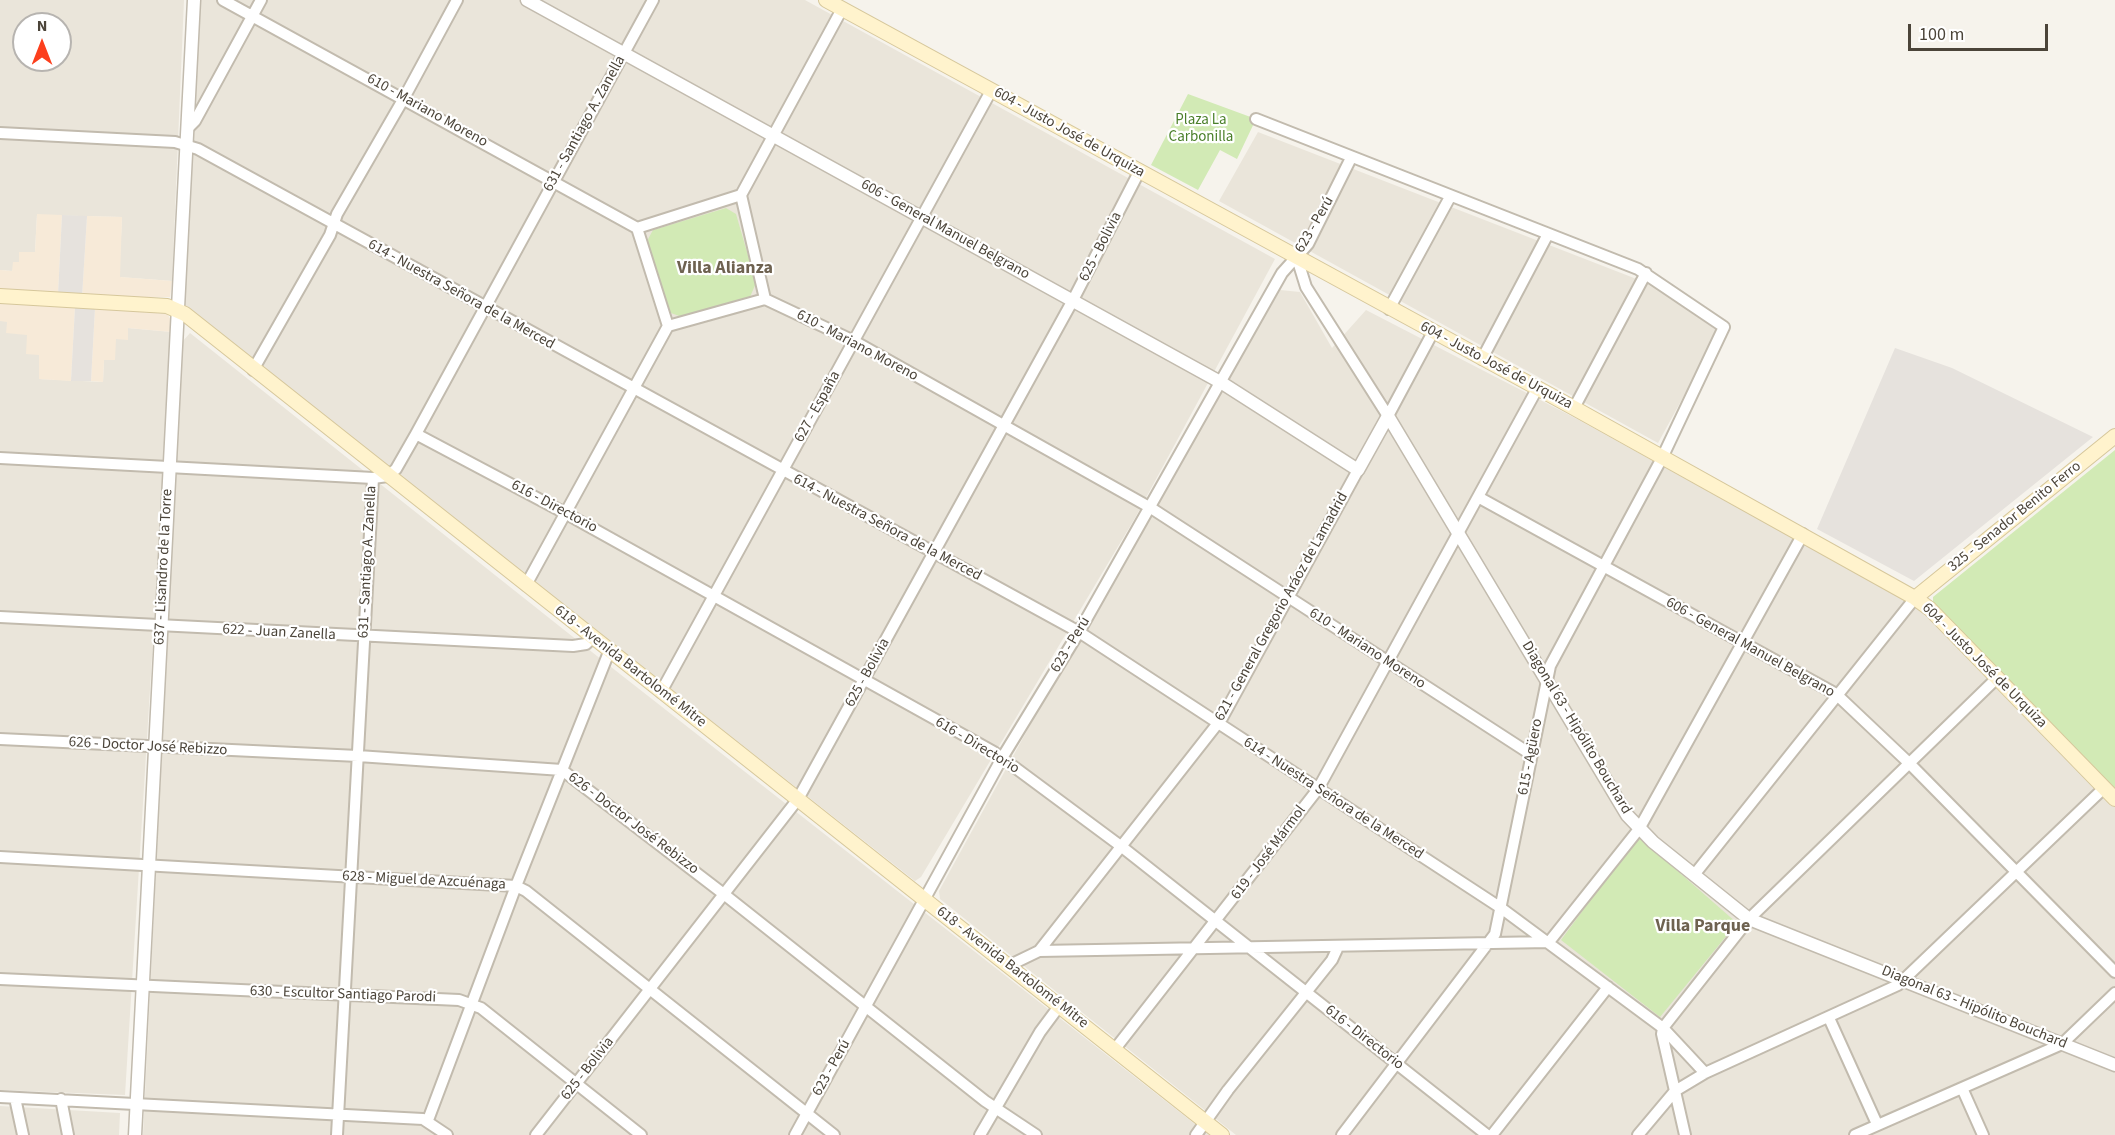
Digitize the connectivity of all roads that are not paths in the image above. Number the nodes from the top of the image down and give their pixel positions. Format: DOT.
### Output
graph roads {
  1 [pos="194,0"];
  2 [pos="224,0"];
  3 [pos="261,0"];
  4 [pos="457,0"];
  5 [pos="527,0"];
  6 [pos="653,0"];
  7 [pos="826,0"];
  8 [pos="842,9"];
  9 [pos="252,16"];
  10 [pos="624,54"];
  11 [pos="991,91"];
  12 [pos="404,98"];
  13 [pos="1256,119"];
  14 [pos="187,129"];
  15 [pos="0,133"];
  16 [pos="774,136"];
  17 [pos="188,145"];
  18 [pos="1351,158"];
  19 [pos="1139,172"];
  20 [pos="555,181"];
  21 [pos="741,195"];
  22 [pos="1450,197"];
  23 [pos="920,216"];
  24 [pos="333,225"];
  25 [pos="637,228"];
  26 [pos="1548,234"];
  27 [pos="1297,258"];
  28 [pos="1646,273"];
  29 [pos="0,296"];
  30 [pos="765,299"];
  31 [pos="1074,300"];
  32 [pos="483,307"];
  33 [pos="178,309"];
  34 [pos="1389,309"];
  35 [pos="668,326"];
  36 [pos="1433,332"];
  37 [pos="854,341"];
  38 [pos="1482,359"];
  39 [pos="253,370"];
  40 [pos="1222,382"];
  41 [pos="632,389"];
  42 [pos="1537,389"];
  43 [pos="1574,408"];
  44 [pos="1388,416"];
  45 [pos="1003,426"];
  46 [pos="416,434"];
  47 [pos="2115,436"];
  48 [pos="0,458"];
  49 [pos="1662,458"];
  50 [pos="169,466"];
  51 [pos="1358,470"];
  52 [pos="782,471"];
  53 [pos="388,476"];
  54 [pos="373,478"];
  55 [pos="1478,497"];
  56 [pos="1151,508"];
  57 [pos="565,513"];
  58 [pos="1456,533"];
  59 [pos="1803,534"];
  60 [pos="934,553"];
  61 [pos="1605,568"];
  62 [pos="526,585"];
  63 [pos="715,596"];
  64 [pos="1288,598"];
  65 [pos="1915,598"];
  66 [pos="0,617"];
  67 [pos="161,626"];
  68 [pos="1079,632"];
  69 [pos="364,637"];
  70 [pos="592,638"];
  71 [pos="1743,642"];
  72 [pos="609,652"];
  73 [pos="1387,662"];
  74 [pos="1546,678"];
  75 [pos="1996,678"];
  76 [pos="864,681"];
  77 [pos="662,692"];
  78 [pos="1836,694"];
  79 [pos="1217,724"];
  80 [pos="0,739"];
  81 [pos="154,747"];
  82 [pos="1532,755"];
  83 [pos="358,756"];
  84 [pos="1002,758"];
  85 [pos="1909,763"];
  86 [pos="562,770"];
  87 [pos="2104,788"];
  88 [pos="1318,789"];
  89 [pos="798,799"];
  90 [pos="2115,799"];
  91 [pos="1639,829"];
  92 [pos="1122,847"];
  93 [pos="0,857"];
  94 [pos="148,865"];
  95 [pos="2017,874"];
  96 [pos="1694,875"];
  97 [pos="351,877"];
  98 [pos="516,886"];
  99 [pos="725,895"];
  100 [pos="925,900"];
  101 [pos="1501,908"];
  102 [pos="1749,919"];
  103 [pos="1217,921"];
  104 [pos="1549,942"];
  105 [pos="1491,943"];
  106 [pos="1338,947"];
  107 [pos="1251,949"];
  108 [pos="1191,950"];
  109 [pos="1039,951"];
  110 [pos="1008,966"];
  111 [pos="2115,972"];
  112 [pos="0,979"];
  113 [pos="1904,980"];
  114 [pos="143,986"];
  115 [pos="1608,987"];
  116 [pos="650,989"];
  117 [pos="1307,993"];
  118 [pos="2115,993"];
  119 [pos="344,995"];
  120 [pos="472,1003"];
  121 [pos="1060,1005"];
  122 [pos="866,1006"];
  123 [pos="1829,1018"];
  124 [pos="1664,1028"];
  125 [pos="2062,1044"];
  126 [pos="1115,1049"];
  127 [pos="1397,1064"];
  128 [pos="2115,1065"];
  129 [pos="1705,1073"];
  130 [pos="576,1084"];
  131 [pos="1962,1088"];
  132 [pos="1675,1090"];
  133 [pos="0,1097"];
  134 [pos="15,1098"];
  135 [pos="60,1100"];
  136 [pos="136,1103"];
  137 [pos="994,1108"];
  138 [pos="807,1113"];
  139 [pos="338,1114"];
  140 [pos="428,1120"];
  141 [pos="1205,1121"];
  142 [pos="1877,1124"];
  143 [pos="23,1135"];
  144 [pos="68,1135"];
  145 [pos="135,1135"];
  146 [pos="337,1135"];
  147 [pos="447,1135"];
  148 [pos="536,1135"];
  149 [pos="641,1135"];
  150 [pos="795,1135"];
  151 [pos="834,1135"];
  152 [pos="980,1135"];
  153 [pos="1036,1135"];
  154 [pos="1196,1135"];
  155 [pos="1222,1135"];
  156 [pos="1342,1135"];
  157 [pos="1487,1135"];
  158 [pos="1492,1135"];
  159 [pos="1638,1135"];
  160 [pos="1685,1135"];
  161 [pos="1855,1135"];
  162 [pos="1983,1135"];
  1 -- 14 [label="street, 637 - Lisandro de la Torre"];
  2 -- 9 [label="street, 610 - Mariano Moreno"];
  3 -- 9 [label="street"];
  4 -- 12 [label="street"];
  5 -- 10 [label="street, 606 - General Manuel Belgrano"];
  6 -- 10 [label="street, 631 - Santiago A. Zanella"];
  7 -- 8 [label="main road, 604 - Justo José de Urquiza"];
  8 -- 11 [label="main road, 604 - Justo José de Urquiza"];
  8 -- 16 [label="street"];
  9 -- 12 [label="street, 610 - Mariano Moreno"];
  9 -- 14 [label="street"];
  10 -- 16 [label="street, 606 - General Manuel Belgrano"];
  10 -- 20 [label="street, 631 - Santiago A. Zanella"];
  11 -- 19 [label="main road, 604 - Justo José de Urquiza"];
  11 -- 23 [label="street, 627 - España"];
  12 -- 20 [label="street, 610 - Mariano Moreno"];
  12 -- 24 [label="street"];
  13 -- 18 [label="street"];
  14 -- 17 [label="street, 637 - Lisandro de la Torre"];
  15 -- 17 [label="street, 614 - Nuestra Señora de la Merced"];
  16 -- 21 [label="street"];
  16 -- 23 [label="street, 606 - General Manuel Belgrano"];
  17 -- 24 [label="street, 614 - Nuestra Señora de la Merced"];
  17 -- 33 [label="street, 637 - Lisandro de la Torre"];
  18 -- 22 [label="street"];
  18 -- 27 [label="street, 623 - Perú"];
  19 -- 27 [label="main road, 604 - Justo José de Urquiza"];
  19 -- 31 [label="street, 625 - Bolivia"];
  20 -- 25 [label="street, 610 - Mariano Moreno"];
  20 -- 32 [label="street, 631 - Santiago A. Zanella"];
  21 -- 25 [label="street"];
  21 -- 30 [label="street"];
  22 -- 26 [label="street"];
  22 -- 34 [label="street"];
  23 -- 31 [label="street, 606 - General Manuel Belgrano"];
  23 -- 37 [label="street, 627 - España"];
  24 -- 32 [label="street, 614 - Nuestra Señora de la Merced"];
  24 -- 39 [label="street"];
  25 -- 35 [label="street"];
  26 -- 28 [label="street"];
  26 -- 38 [label="street"];
  27 -- 34 [label="main road, 604 - Justo José de Urquiza"];
  27 -- 40 [label="street, 623 - Perú"];
  27 -- 44 [label="street, Diagonal 63 - Hipólito Bouchard"];
  28 -- 43 [label="street"];
  28 -- 49 [label="street, 615 - Agüero"];
  29 -- 33 [label="main road"];
  30 -- 35 [label="street"];
  30 -- 37 [label="street, 610 - Mariano Moreno"];
  31 -- 40 [label="street, 606 - General Manuel Belgrano"];
  31 -- 45 [label="street, 625 - Bolivia"];
  32 -- 41 [label="street, 614 - Nuestra Señora de la Merced"];
  32 -- 46 [label="street, 631 - Santiago A. Zanella"];
  33 -- 39 [label="main road, 618 - Avenida Bartolomé Mitre"];
  33 -- 50 [label="street, 637 - Lisandro de la Torre"];
  34 -- 36 [label="main road, 604 - Justo José de Urquiza"];
  35 -- 41 [label="street"];
  36 -- 38 [label="main road, 604 - Justo José de Urquiza"];
  36 -- 44 [label="street, 621 - General Gregorio Aráoz de Lamadrid"];
  37 -- 45 [label="street, 610 - Mariano Moreno"];
  37 -- 52 [label="street, 627 - España"];
  38 -- 42 [label="main road, 604 - Justo José de Urquiza"];
  39 -- 53 [label="main road, 618 - Avenida Bartolomé Mitre"];
  40 -- 51 [label="street, 606 - General Manuel Belgrano"];
  40 -- 56 [label="street, 623 - Perú"];
  41 -- 52 [label="street, 614 - Nuestra Señora de la Merced"];
  41 -- 57 [label="street"];
  42 -- 43 [label="main road, 604 - Justo José de Urquiza"];
  42 -- 55 [label="street, 619 - José Mármol"];
  43 -- 49 [label="main road, 604 - Justo José de Urquiza"];
  44 -- 51 [label="street, 621 - General Gregorio Aráoz de Lamadrid"];
  44 -- 58 [label="street, Diagonal 63 - Hipólito Bouchard"];
  45 -- 56 [label="street, 610 - Mariano Moreno"];
  45 -- 60 [label="street, 625 - Bolivia"];
  46 -- 53 [label="street, 631 - Santiago A. Zanella"];
  46 -- 57 [label="street, 616 - Directorio"];
  47 -- 65 [label="main road, 325 - Senador Benito Ferro"];
  48 -- 50 [label="street"];
  49 -- 59 [label="main road, 604 - Justo José de Urquiza"];
  49 -- 61 [label="street, 615 - Agüero"];
  50 -- 54 [label="street"];
  50 -- 67 [label="street, 637 - Lisandro de la Torre"];
  51 -- 64 [label="street, 621 - General Gregorio Aráoz de Lamadrid"];
  52 -- 60 [label="street, 614 - Nuestra Señora de la Merced"];
  52 -- 63 [label="street, 627 - España"];
  53 -- 54 [label="street, 631 - Santiago A. Zanella"];
  53 -- 62 [label="main road, 618 - Avenida Bartolomé Mitre"];
  54 -- 69 [label="street, 631 - Santiago A. Zanella"];
  55 -- 58 [label="street, 619 - José Mármol"];
  55 -- 61 [label="street, 606 - General Manuel Belgrano"];
  56 -- 64 [label="street, 610 - Mariano Moreno"];
  56 -- 68 [label="street, 623 - Perú"];
  57 -- 62 [label="street"];
  57 -- 63 [label="street, 616 - Directorio"];
  58 -- 73 [label="street, 619 - José Mármol"];
  58 -- 74 [label="street, Diagonal 63 - Hipólito Bouchard"];
  59 -- 65 [label="main road, 604 - Justo José de Urquiza"];
  59 -- 71 [label="street"];
  60 -- 68 [label="street, 614 - Nuestra Señora de la Merced"];
  60 -- 76 [label="street, 625 - Bolivia"];
  61 -- 71 [label="street, 606 - General Manuel Belgrano"];
  61 -- 74 [label="street, 615 - Agüero"];
  62 -- 70 [label="main road, 618 - Avenida Bartolomé Mitre"];
  63 -- 76 [label="street, 616 - Directorio"];
  63 -- 77 [label="street, 627 - España"];
  64 -- 73 [label="street, 610 - Mariano Moreno"];
  64 -- 79 [label="street, 621 - General Gregorio Aráoz de Lamadrid"];
  65 -- 75 [label="main road, 604 - Justo José de Urquiza"];
  65 -- 78 [label="street"];
  66 -- 67 [label="street, 622 - Juan Zanella"];
  67 -- 69 [label="street, 622 - Juan Zanella"];
  67 -- 81 [label="street, 637 - Lisandro de la Torre"];
  68 -- 79 [label="street, 614 - Nuestra Señora de la Merced"];
  68 -- 84 [label="street, 623 - Perú"];
  69 -- 70 [label="street, 622 - Juan Zanella"];
  69 -- 83 [label="street, 631 - Santiago A. Zanella"];
  70 -- 72 [label="main road, 618 - Avenida Bartolomé Mitre"];
  71 -- 78 [label="street, 606 - General Manuel Belgrano"];
  71 -- 91 [label="street"];
  72 -- 77 [label="main road, 618 - Avenida Bartolomé Mitre"];
  72 -- 86 [label="street"];
  73 -- 82 [label="street, 610 - Mariano Moreno"];
  73 -- 88 [label="street, 619 - José Mármol"];
  74 -- 82 [label="street, 615 - Agüero"];
  74 -- 91 [label="street, Diagonal 63 - Hipólito Bouchard"];
  75 -- 85 [label="street"];
  75 -- 87 [label="main road, 604 - Justo José de Urquiza"];
  76 -- 84 [label="street, 616 - Directorio"];
  76 -- 89 [label="street, 625 - Bolivia"];
  77 -- 89 [label="main road, 618 - Avenida Bartolomé Mitre"];
  78 -- 85 [label="street, 606 - General Manuel Belgrano"];
  78 -- 96 [label="street"];
  79 -- 88 [label="street, 614 - Nuestra Señora de la Merced"];
  79 -- 92 [label="street, 621 - General Gregorio Aráoz de Lamadrid"];
  80 -- 81 [label="street, 626 - Doctor José Rebizzo"];
  81 -- 83 [label="street, 626 - Doctor José Rebizzo"];
  81 -- 94 [label="street, 637 - Lisandro de la Torre"];
  82 -- 101 [label="street, 615 - Agüero"];
  83 -- 86 [label="street, 626 - Doctor José Rebizzo"];
  83 -- 97 [label="street, 631 - Santiago A. Zanella"];
  84 -- 92 [label="street, 616 - Directorio"];
  84 -- 100 [label="street, 623 - Perú"];
  85 -- 95 [label="street, 606 - General Manuel Belgrano"];
  85 -- 102 [label="street"];
  86 -- 98 [label="street"];
  86 -- 99 [label="street, 626 - Doctor José Rebizzo"];
  87 -- 90 [label="main road, 604 - Justo José de Urquiza"];
  87 -- 95 [label="street"];
  88 -- 101 [label="street, 614 - Nuestra Señora de la Merced"];
  88 -- 103 [label="street, 619 - José Mármol"];
  89 -- 99 [label="street, 625 - Bolivia"];
  89 -- 100 [label="main road, 618 - Avenida Bartolomé Mitre"];
  91 -- 96 [label="street, Diagonal 63 - Hipólito Bouchard"];
  91 -- 104 [label="street"];
  92 -- 103 [label="street, 616 - Directorio"];
  92 -- 109 [label="street, 621 - General Gregorio Aráoz de Lamadrid"];
  93 -- 94 [label="street, 628 - Miguel de Azcuénaga"];
  94 -- 97 [label="street, 628 - Miguel de Azcuénaga"];
  94 -- 114 [label="street, 637 - Lisandro de la Torre"];
  95 -- 111 [label="street, 606 - General Manuel Belgrano"];
  95 -- 113 [label="street"];
  96 -- 102 [label="street, Diagonal 63 - Hipólito Bouchard"];
  97 -- 98 [label="street, 628 - Miguel de Azcuénaga"];
  97 -- 119 [label="street, 631 - Santiago A. Zanella"];
  98 -- 116 [label="street, 628 - Miguel de Azcuénaga"];
  98 -- 120 [label="street"];
  99 -- 116 [label="street, 625 - Bolivia"];
  99 -- 122 [label="street, 626 - Doctor José Rebizzo"];
  100 -- 110 [label="main road, 618 - Avenida Bartolomé Mitre"];
  100 -- 122 [label="street, 623 - Perú"];
  101 -- 104 [label="street, 614 - Nuestra Señora de la Merced"];
  101 -- 105 [label="street, 615 - Agüero"];
  102 -- 113 [label="street, Diagonal 63 - Hipólito Bouchard"];
  102 -- 124 [label="street"];
  103 -- 107 [label="street, 616 - Directorio"];
  103 -- 108 [label="street, 619 - José Mármol"];
  104 -- 105 [label="street"];
  104 -- 115 [label="street, 614 - Nuestra Señora de la Merced"];
  105 -- 106 [label="street"];
  105 -- 127 [label="street, 615 - Agüero"];
  106 -- 107 [label="street"];
  106 -- 117 [label="street"];
  107 -- 108 [label="street"];
  107 -- 117 [label="street, 616 - Directorio"];
  108 -- 109 [label="street"];
  108 -- 126 [label="street, 619 - José Mármol"];
  109 -- 110 [label="street, 621 - General Gregorio Aráoz de Lamadrid"];
  110 -- 121 [label="main road, 618 - Avenida Bartolomé Mitre"];
  112 -- 114 [label="street, 630 - Escultor Santiago Parodi"];
  113 -- 123 [label="street"];
  113 -- 125 [label="street, Diagonal 63 - Hipólito Bouchard"];
  114 -- 119 [label="street, 630 - Escultor Santiago Parodi"];
  114 -- 136 [label="street, 637 - Lisandro de la Torre"];
  115 -- 124 [label="street, 614 - Nuestra Señora de la Merced"];
  115 -- 158 [label="street"];
  116 -- 130 [label="street, 625 - Bolivia"];
  116 -- 138 [label="street, 628 - Miguel de Azcuénaga"];
  117 -- 127 [label="street, 616 - Directorio"];
  117 -- 141 [label="street"];
  118 -- 125 [label="street"];
  119 -- 120 [label="street, 630 - Escultor Santiago Parodi"];
  119 -- 139 [label="street, 631 - Santiago A. Zanella"];
  120 -- 130 [label="street, 630 - Escultor Santiago Parodi"];
  120 -- 140 [label="street"];
  121 -- 126 [label="main road, 618 - Avenida Bartolomé Mitre"];
  121 -- 137 [label="street"];
  122 -- 137 [label="street, 626 - Doctor José Rebizzo"];
  122 -- 138 [label="street, 623 - Perú"];
  123 -- 129 [label="street"];
  123 -- 142 [label="street"];
  124 -- 129 [label="street, 614 - Nuestra Señora de la Merced"];
  124 -- 132 [label="street"];
  125 -- 128 [label="street, Diagonal 63 - Hipólito Bouchard"];
  125 -- 131 [label="street"];
  126 -- 141 [label="main road, 618 - Avenida Bartolomé Mitre"];
  127 -- 156 [label="street, 615 - Agüero"];
  127 -- 157 [label="street, 616 - Directorio"];
  129 -- 132 [label="street"];
  130 -- 148 [label="street, 625 - Bolivia"];
  130 -- 149 [label="street, 630 - Escultor Santiago Parodi"];
  131 -- 142 [label="street"];
  131 -- 162 [label="street"];
  132 -- 159 [label="street"];
  132 -- 160 [label="street"];
  133 -- 134 [label="street"];
  134 -- 135 [label="street"];
  134 -- 143 [label="street"];
  135 -- 136 [label="street"];
  135 -- 144 [label="street"];
  136 -- 139 [label="street"];
  136 -- 145 [label="street, 637 - Lisandro de la Torre"];
  137 -- 152 [label="street"];
  137 -- 153 [label="street, 626 - Doctor José Rebizzo"];
  138 -- 150 [label="street, 623 - Perú"];
  138 -- 151 [label="street, 628 - Miguel de Azcuénaga"];
  139 -- 140 [label="street"];
  139 -- 146 [label="street, 631 - Santiago A. Zanella"];
  140 -- 147 [label="street"];
  141 -- 154 [label="street"];
  141 -- 155 [label="main road, 618 - Avenida Bartolomé Mitre"];
  142 -- 161 [label="street"];
}
